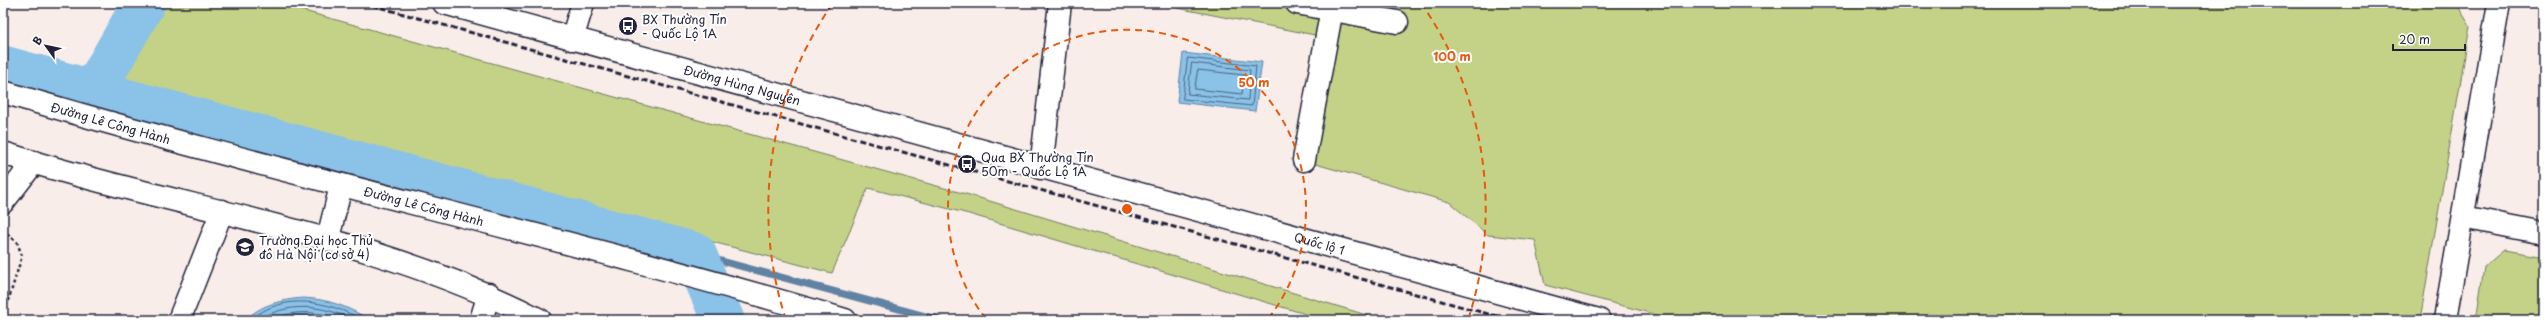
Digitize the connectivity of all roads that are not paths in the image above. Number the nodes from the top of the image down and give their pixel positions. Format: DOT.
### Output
graph roads {
  1 [pos="444,3"];
  2 [pos="583,3"];
  3 [pos="1060,3"];
  4 [pos="1297,3"];
  5 [pos="2499,3"];
  6 [pos="1332,6"];
  7 [pos="1397,22"];
  8 [pos="572,39"];
  9 [pos="3,92"];
  10 [pos="3,153"];
  11 [pos="1304,160"];
  12 [pos="34,162"];
  13 [pos="1040,168"];
  14 [pos="341,186"];
  15 [pos="3,202"];
  16 [pos="222,211"];
  17 [pos="2463,217"];
  18 [pos="2544,233"];
  19 [pos="328,238"];
  20 [pos="489,294"];
  21 [pos="179,320"];
  22 [pos="481,320"];
  23 [pos="540,320"];
  24 [pos="845,320"];
  25 [pos="1599,320"];
  26 [pos="2445,320"];
  1 -- 8 [label="main road, Đường Hùng Nguyên"];
  2 -- 8 [label="main road"];
  3 -- 13 [label="main road"];
  4 -- 6 [label="main road"];
  5 -- 17 [label="main road"];
  6 -- 7 [label="main road"];
  6 -- 11 [label="main road"];
  8 -- 13 [label="main road, Đường Hùng Nguyên"];
  9 -- 14 [label="main road, Đường Lê Công Hành"];
  10 -- 12 [label="main road"];
  12 -- 15 [label="main road"];
  12 -- 16 [label="main road"];
  13 -- 25 [label="main road, Quốc lộ 1"];
  14 -- 19 [label="main road"];
  14 -- 24 [label="main road, Đường Lê Công Hành"];
  16 -- 19 [label="main road"];
  16 -- 21 [label="main road"];
  17 -- 18 [label="main road"];
  17 -- 26 [label="main road"];
  19 -- 20 [label="main road"];
  20 -- 22 [label="main road"];
  20 -- 23 [label="main road"];
}
